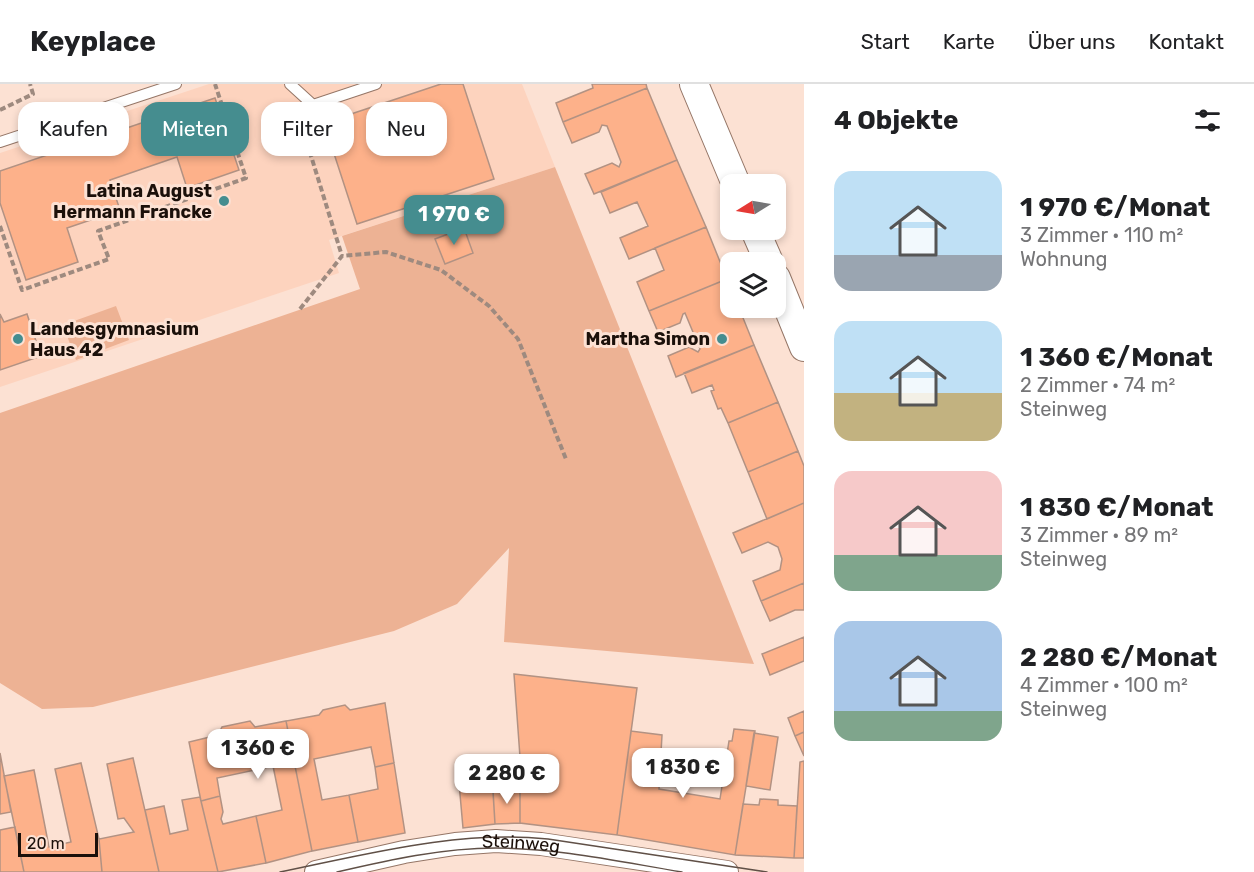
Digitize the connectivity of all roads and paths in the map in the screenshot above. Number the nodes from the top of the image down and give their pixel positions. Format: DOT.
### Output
graph roads {
  1 [pos="30,84"];
  2 [pos="176,84"];
  3 [pos="215,84"];
  4 [pos="290,84"];
  5 [pos="376,84"];
  6 [pos="694,84"];
  7 [pos="0,110"];
  8 [pos="0,142"];
  9 [pos="311,156"];
  10 [pos="732,174"];
  11 [pos="0,226"];
  12 [pos="342,256"];
  13 [pos="786,303"];
  14 [pos="300,309"];
  15 [pos="804,347"];
  16 [pos="566,459"];
  17 [pos="316,872"];
  18 [pos="727,872"];
  1 -- 7 [label="path"];
  2 -- 8 [label="lane"];
  3 -- 11 [label="path"];
  4 -- 5 [label="lane"];
  6 -- 10 [label="street"];
  9 -- 12 [label="path"];
  12 -- 14 [label="path"];
  12 -- 16 [label="path"];
  13 -- 15 [label="street"];
  17 -- 18 [label="street, Steinweg"];
}
